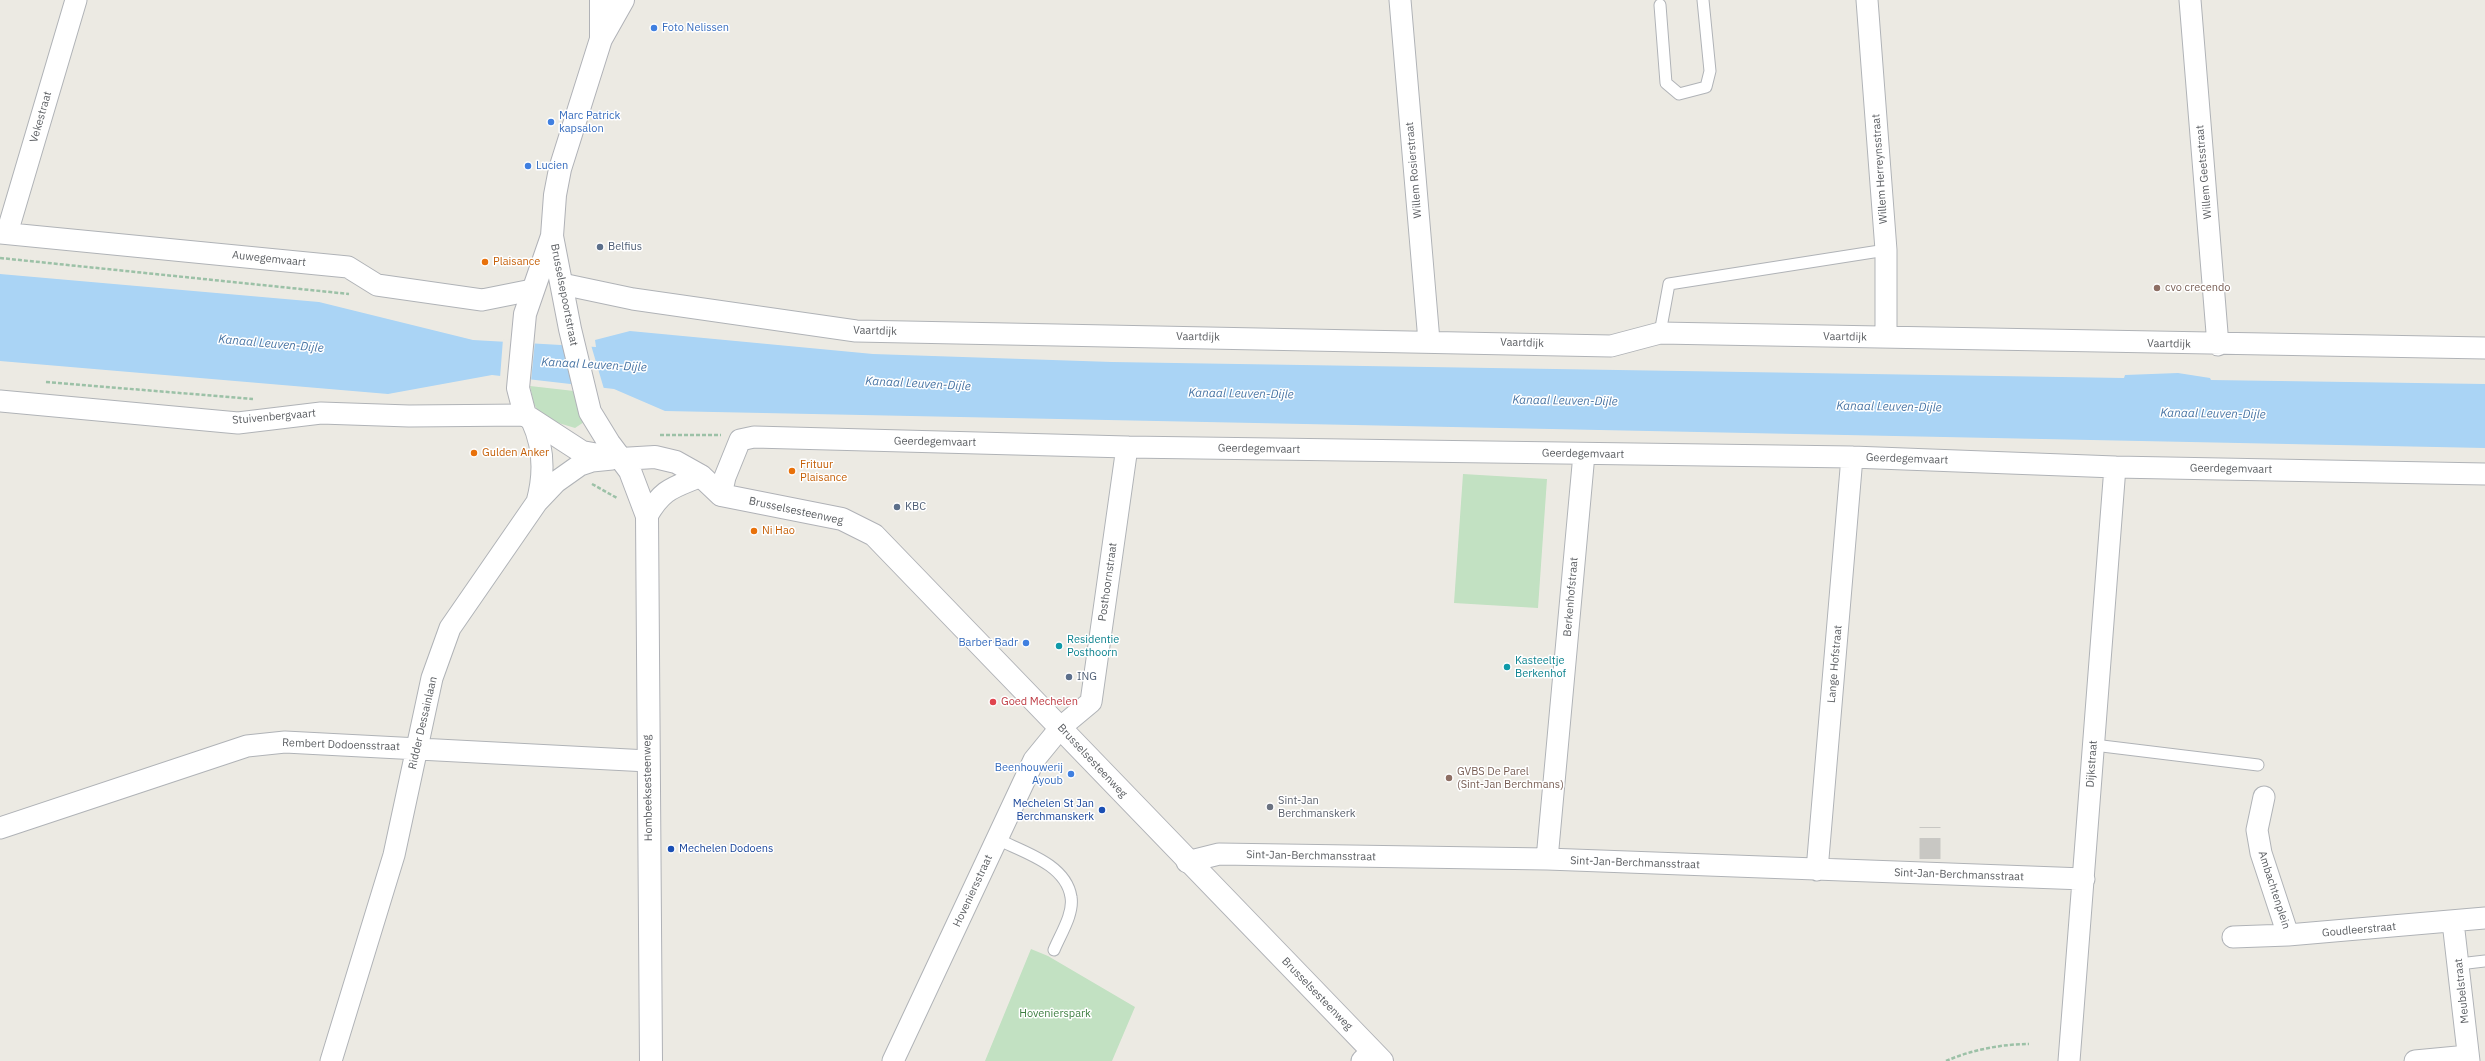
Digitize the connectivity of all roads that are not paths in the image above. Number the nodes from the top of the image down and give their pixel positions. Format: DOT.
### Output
graph roads {
  1 [pos="76,0"];
  2 [pos="601,0"];
  3 [pos="623,0"];
  4 [pos="1400,0"];
  5 [pos="1703,0"];
  6 [pos="1867,0"];
  7 [pos="2190,0"];
  8 [pos="1660,5"];
  9 [pos="601,39"];
  10 [pos="3,233"];
  11 [pos="552,236"];
  12 [pos="1886,250"];
  13 [pos="562,284"];
  14 [pos="532,290"];
  15 [pos="1660,333"];
  16 [pos="1886,337"];
  17 [pos="1429,341"];
  18 [pos="2218,345"];
  19 [pos="2485,348"];
  20 [pos="0,401"];
  21 [pos="528,418"];
  22 [pos="1127,447"];
  23 [pos="1584,454"];
  24 [pos="1852,457"];
  25 [pos="621,459"];
  26 [pos="2115,467"];
  27 [pos="2485,474"];
  28 [pos="702,476"];
  29 [pos="721,495"];
  30 [pos="537,502"];
  31 [pos="647,516"];
  32 [pos="1061,727"];
  33 [pos="2094,745"];
  34 [pos="417,748"];
  35 [pos="648,760"];
  36 [pos="2258,765"];
  37 [pos="2264,797"];
  38 [pos="0,828"];
  39 [pos="997,839"];
  40 [pos="1547,859"];
  41 [pos="1187,862"];
  42 [pos="1817,870"];
  43 [pos="2084,879"];
  44 [pos="2485,918"];
  45 [pos="2453,922"];
  46 [pos="2288,935"];
  47 [pos="2233,937"];
  48 [pos="1054,950"];
  49 [pos="2485,961"];
  50 [pos="2459,964"];
  51 [pos="1372,1058"];
  52 [pos="2468,1058"];
  53 [pos="331,1061"];
  54 [pos="651,1061"];
  55 [pos="893,1061"];
  56 [pos="2069,1061"];
  57 [pos="2415,1061"];
  1 -- 10 [label="street, Vekestraat"];
  2 -- 9 [label="main road, Brusselsepoortstraat"];
  3 -- 9 [label="main road, Brusselsepoortstraat"];
  4 -- 17 [label="street, Willem Rosierstraat"];
  5 -- 8 [label="lane"];
  6 -- 12 [label="street, Willem Herreynsstraat"];
  7 -- 18 [label="street, Willem Geetsstraat"];
  9 -- 11 [label="main road, Brusselsepoortstraat"];
  10 -- 14 [label="street, Auwegemvaart"];
  11 -- 13 [label="main road, Brusselsepoortstraat"];
  11 -- 14 [label="main road, Brusselsepoortstraat"];
  12 -- 15 [label="lane"];
  12 -- 16 [label="street, Willem Herreynsstraat"];
  13 -- 17 [label="street, Vaartdijk"];
  13 -- 25 [label="main road, Brusselsepoortstraat"];
  14 -- 21 [label="main road, Brusselsepoortstraat"];
  15 -- 16 [label="street, Vaartdijk"];
  15 -- 17 [label="street, Vaartdijk"];
  16 -- 18 [label="street, Vaartdijk"];
  18 -- 19 [label="street, Vaartdijk"];
  20 -- 21 [label="street, Stuivenbergvaart"];
  21 -- 25 [label="main road"];
  21 -- 30 [label="street, Brusselsepoortstraat"];
  22 -- 23 [label="street, Geerdegemvaart"];
  22 -- 29 [label="street, Geerdegemvaart"];
  22 -- 32 [label="street, Posthoornstraat"];
  23 -- 24 [label="street, Geerdegemvaart"];
  23 -- 40 [label="street, Berkenhofstraat"];
  24 -- 26 [label="street, Geerdegemvaart"];
  24 -- 42 [label="street, Lange Hofstraat"];
  25 -- 28 [label="main road"];
  25 -- 30 [label="street, Ridder Dessainlaan"];
  25 -- 31 [label="main road, Hombeeksesteenweg"];
  26 -- 27 [label="street, Geerdegemvaart"];
  26 -- 33 [label="street, Dijkstraat"];
  28 -- 29 [label="main road"];
  28 -- 31 [label="street, Hombeeksesteenweg"];
  29 -- 32 [label="main road, Brusselsesteenweg"];
  30 -- 34 [label="street, Ridder Dessainlaan"];
  31 -- 35 [label="main road, Hombeeksesteenweg"];
  32 -- 39 [label="street, Hoveniersstraat"];
  32 -- 41 [label="main road, Brusselsesteenweg"];
  33 -- 36 [label="lane"];
  33 -- 43 [label="street, Dijkstraat"];
  34 -- 35 [label="street, Rembert Dodoensstraat"];
  34 -- 38 [label="street, Rembert Dodoensstraat"];
  34 -- 53 [label="street, Ridder Dessainlaan"];
  35 -- 54 [label="main road, Hombeeksesteenweg"];
  37 -- 46 [label="street, Ambachtenplein"];
  39 -- 48 [label="lane"];
  39 -- 55 [label="street, Hoveniersstraat"];
  40 -- 41 [label="street, Sint-Jan-Berchmansstraat"];
  40 -- 42 [label="street, Sint-Jan-Berchmansstraat"];
  41 -- 51 [label="main road, Brusselsesteenweg"];
  42 -- 43 [label="street, Sint-Jan-Berchmansstraat"];
  43 -- 56 [label="street, Dijkstraat"];
  44 -- 45 [label="street, Goudleerstraat"];
  45 -- 46 [label="street, Goudleerstraat"];
  45 -- 50 [label="street, Meubelstraat"];
  46 -- 47 [label="street, Goudleerstraat"];
  49 -- 50 [label="lane"];
  50 -- 52 [label="street, Meubelstraat"];
  52 -- 57 [label="street"];
}
